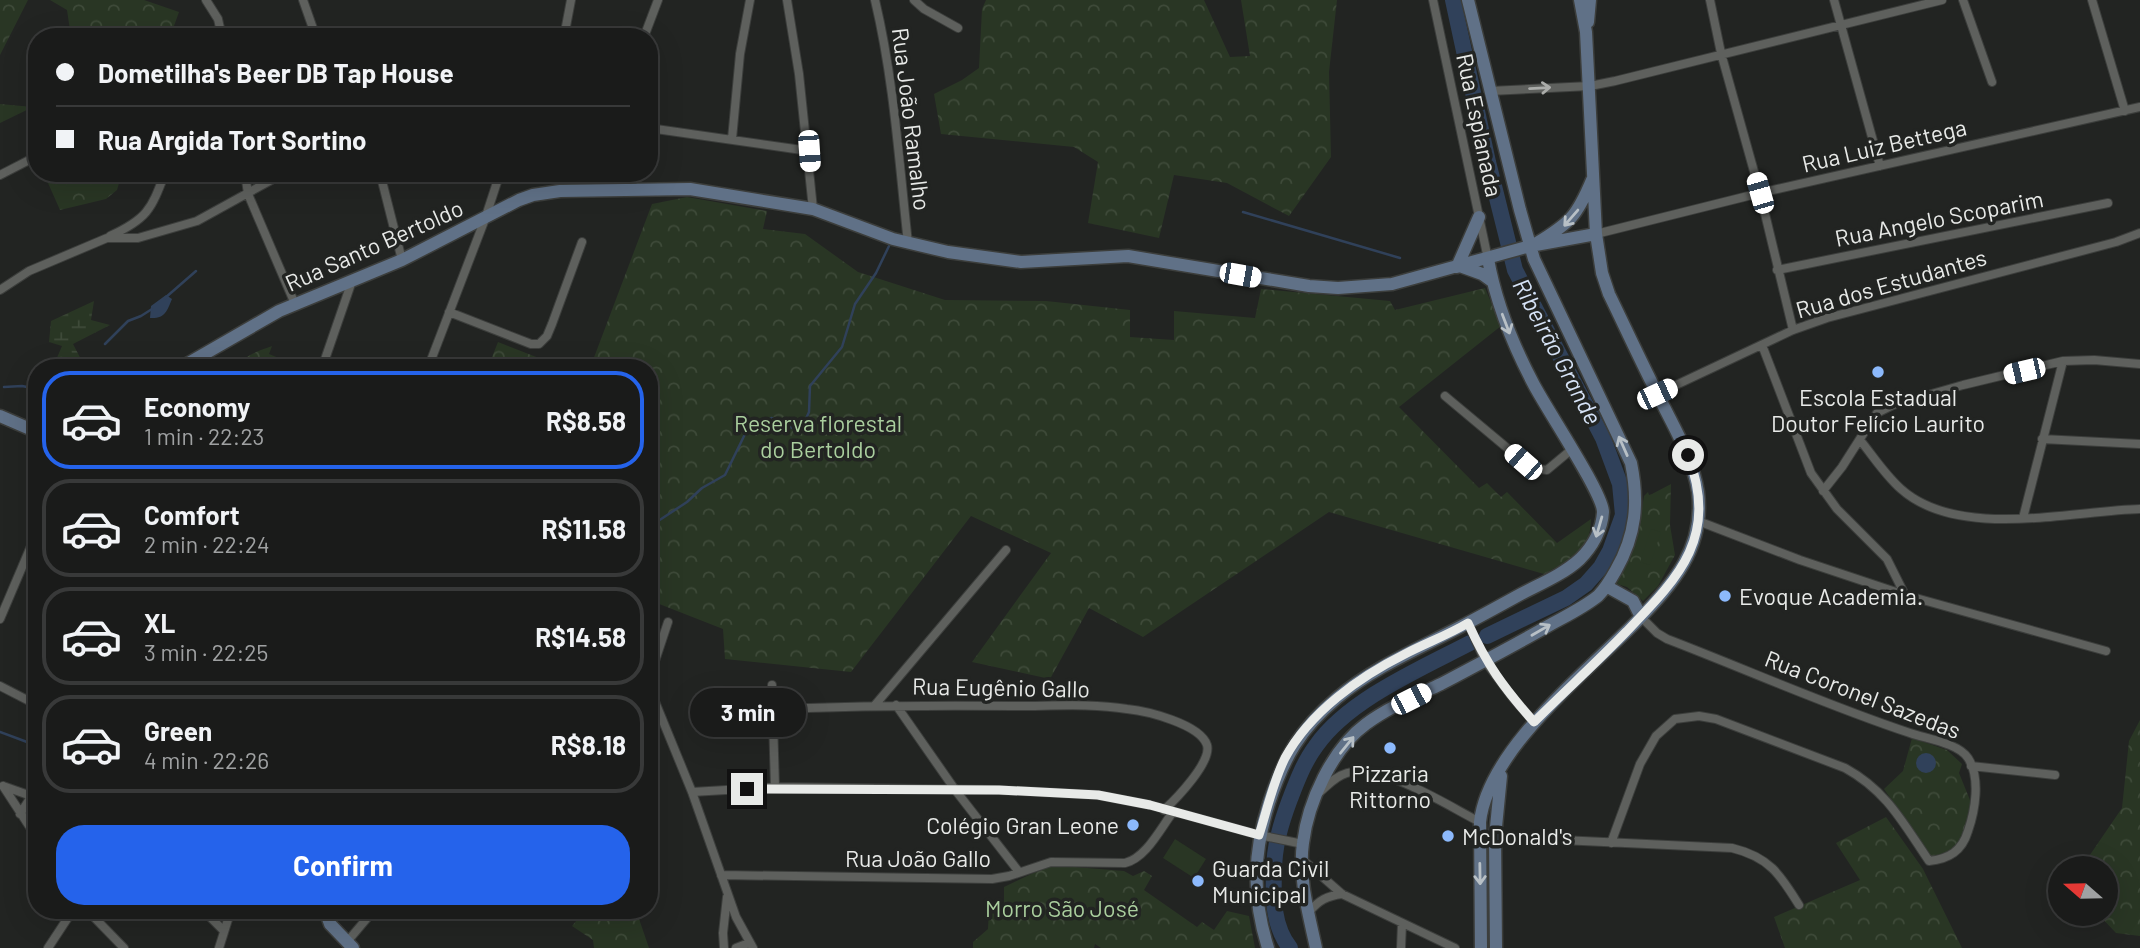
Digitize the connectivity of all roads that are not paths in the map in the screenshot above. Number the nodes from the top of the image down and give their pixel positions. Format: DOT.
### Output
graph roads {
  1 [pos="206,0"];
  2 [pos="303,0"];
  3 [pos="571,0"];
  4 [pos="658,0"];
  5 [pos="751,0"];
  6 [pos="787,0"];
  7 [pos="875,0"];
  8 [pos="914,0"];
  9 [pos="1433,0"];
  10 [pos="1468,0"];
  11 [pos="1578,0"];
  12 [pos="1590,0"];
  13 [pos="1710,0"];
  14 [pos="1834,0"];
  15 [pos="1942,0"];
  16 [pos="1963,0"];
  17 [pos="2091,0"];
  18 [pos="1841,24"];
  19 [pos="220,28"];
  20 [pos="313,28"];
  21 [pos="566,28"];
  22 [pos="647,28"];
  23 [pos="958,28"];
  24 [pos="1586,32"];
  25 [pos="1721,53"];
  26 [pos="1992,82"];
  27 [pos="1590,86"];
  28 [pos="1490,91"];
  29 [pos="2140,107"];
  30 [pos="2125,111"];
  31 [pos="658,129"];
  32 [pos="732,139"];
  33 [pos="809,151"];
  34 [pos="28,161"];
  35 [pos="1880,166"];
  36 [pos="1594,174"];
  37 [pos="0,175"];
  38 [pos="161,182"];
  39 [pos="246,182"];
  40 [pos="269,182"];
  41 [pos="382,182"];
  42 [pos="497,182"];
  43 [pos="1760,193"];
  44 [pos="248,194"];
  45 [pos="2108,203"];
  46 [pos="813,209"];
  47 [pos="1479,217"];
  48 [pos="485,219"];
  49 [pos="2140,233"];
  50 [pos="1596,234"];
  51 [pos="107,238"];
  52 [pos="582,242"];
  53 [pos="908,243"];
  54 [pos="1525,248"];
  55 [pos="1488,258"];
  56 [pos="402,260"];
  57 [pos="1458,266"];
  58 [pos="1777,270"];
  59 [pos="352,281"];
  60 [pos="1493,282"];
  61 [pos="0,289"];
  62 [pos="295,303"];
  63 [pos="449,312"];
  64 [pos="1793,330"];
  65 [pos="1762,345"];
  66 [pos="196,359"];
  67 [pos="325,359"];
  68 [pos="431,359"];
  69 [pos="2063,361"];
  70 [pos="2140,364"];
  71 [pos="1657,394"];
  72 [pos="1446,396"];
  73 [pos="0,415"];
  74 [pos="28,428"];
  75 [pos="2042,439"];
  76 [pos="1860,440"];
  77 [pos="2140,444"];
  78 [pos="1571,450"];
  79 [pos="1824,491"];
  80 [pos="2140,509"];
  81 [pos="2023,518"];
  82 [pos="1698,521"];
  83 [pos="1006,550"];
  84 [pos="28,559"];
  85 [pos="1606,586"];
  86 [pos="1905,595"];
  87 [pos="1641,617"];
  88 [pos="0,619"];
  89 [pos="668,622"];
  90 [pos="1468,623"];
  91 [pos="2106,651"];
  92 [pos="658,652"];
  93 [pos="1485,661"];
  94 [pos="772,685"];
  95 [pos="0,686"];
  96 [pos="28,700"];
  97 [pos="875,705"];
  98 [pos="896,705"];
  99 [pos="658,709"];
  100 [pos="772,709"];
  101 [pos="1534,722"];
  102 [pos="1206,758"];
  103 [pos="1504,762"];
  104 [pos="1971,766"];
  105 [pos="2055,775"];
  106 [pos="2,785"];
  107 [pos="775,787"];
  108 [pos="956,791"];
  109 [pos="692,792"];
  110 [pos="1182,792"];
  111 [pos="28,796"];
  112 [pos="1315,796"];
  113 [pos="28,805"];
  114 [pos="1168,811"];
  115 [pos="20,814"];
  116 [pos="1183,815"];
  117 [pos="1480,822"];
  118 [pos="28,825"];
  119 [pos="1265,836"];
  120 [pos="1495,837"];
  121 [pos="1297,843"];
  122 [pos="1611,843"];
  123 [pos="1302,859"];
  124 [pos="1019,872"];
  125 [pos="721,875"];
  126 [pos="728,894"];
  127 [pos="1342,894"];
  128 [pos="1799,905"];
  129 [pos="1309,912"];
  130 [pos="67,919"];
  131 [pos="97,919"];
  132 [pos="212,919"];
  133 [pos="228,919"];
  134 [pos="328,919"];
  135 [pos="368,919"];
  136 [pos="1402,923"];
  137 [pos="224,931"];
  138 [pos="349,945"];
  139 [pos="751,946"];
  140 [pos="222,947"];
  141 [pos="48,948"];
  142 [pos="124,948"];
  143 [pos="724,948"];
  144 [pos="736,948"];
  145 [pos="1268,948"];
  146 [pos="1316,948"];
  147 [pos="1401,948"];
  148 [pos="1455,948"];
  149 [pos="1481,948"];
  150 [pos="1496,948"];
  1 -- 19 [label="street"];
  2 -- 20 [label="street"];
  3 -- 21 [label="street"];
  4 -- 22 [label="street"];
  5 -- 32 [label="street"];
  6 -- 33 [label="street"];
  7 -- 53 [label="street, Rua João Ramalho"];
  8 -- 23 [label="street"];
  9 -- 47 [label="street, Rua Esplanada"];
  10 -- 28 [label="main road"];
  11 -- 12 [label="street"];
  11 -- 24 [label="main road"];
  12 -- 24 [label="main road"];
  13 -- 25 [label="street"];
  14 -- 18 [label="street"];
  15 -- 18 [label="street"];
  16 -- 26 [label="street"];
  17 -- 30 [label="street"];
  18 -- 25 [label="street"];
  18 -- 35 [label="street"];
  24 -- 27 [label="main road"];
  25 -- 27 [label="street"];
  25 -- 43 [label="street"];
  28 -- 27 [label="street, one-way"];
  27 -- 36 [label="main road"];
  28 -- 54 [label="main road"];
  29 -- 30 [label="street, Rua Luiz Bettega"];
  30 -- 35 [label="street, Rua Luiz Bettega"];
  31 -- 32 [label="street"];
  32 -- 33 [label="street"];
  33 -- 46 [label="street"];
  34 -- 37 [label="street"];
  35 -- 43 [label="street, Rua Luiz Bettega"];
  36 -- 50 [label="main road"];
  36 -- 54 [label="main road, one-way"];
  38 -- 51 [label="street"];
  39 -- 44 [label="street"];
  40 -- 44 [label="street"];
  41 -- 56 [label="street"];
  42 -- 48 [label="street"];
  43 -- 50 [label="street, Rua Luiz Bettega"];
  43 -- 58 [label="street"];
  44 -- 51 [label="street"];
  44 -- 62 [label="street"];
  45 -- 58 [label="street, Rua Angelo Scoparim"];
  46 -- 48 [label="main road, Rua Santo Bertoldo"];
  46 -- 53 [label="main road, Rua Santo Bertoldo"];
  47 -- 55 [label="street, Rua Esplanada"];
  47 -- 57 [label="main road"];
  48 -- 56 [label="main road, Rua Santo Bertoldo"];
  48 -- 63 [label="street"];
  49 -- 64 [label="street, Rua dos Estudantes"];
  50 -- 54 [label="main road"];
  50 -- 71 [label="main road"];
  51 -- 61 [label="street"];
  52 -- 63 [label="street"];
  53 -- 57 [label="main road, Rua Santo Bertoldo"];
  54 -- 55 [label="main road, Rua Santo Bertoldo"];
  85 -- 54 [label="main road, one-way"];
  55 -- 57 [label="main road, Rua Santo Bertoldo"];
  55 -- 60 [label="main road"];
  56 -- 59 [label="main road, Rua Santo Bertoldo"];
  57 -- 60 [label="main road"];
  58 -- 64 [label="street"];
  59 -- 62 [label="main road, Rua Santo Bertoldo"];
  59 -- 67 [label="street"];
  60 -- 78 [label="main road, one-way"];
  62 -- 66 [label="main road, Rua Santo Bertoldo"];
  63 -- 68 [label="street"];
  64 -- 65 [label="street, Rua dos Estudantes"];
  65 -- 71 [label="street, Rua dos Estudantes"];
  65 -- 79 [label="street"];
  69 -- 70 [label="street"];
  69 -- 75 [label="street"];
  69 -- 76 [label="street"];
  71 -- 82 [label="main road"];
  72 -- 78 [label="street"];
  73 -- 74 [label="main road"];
  75 -- 77 [label="street"];
  75 -- 81 [label="street"];
  76 -- 79 [label="street"];
  76 -- 81 [label="street"];
  78 -- 90 [label="main road, one-way"];
  79 -- 86 [label="street"];
  80 -- 81 [label="street"];
  82 -- 86 [label="street"];
  82 -- 87 [label="main road"];
  83 -- 97 [label="street"];
  84 -- 88 [label="street"];
  85 -- 87 [label="main road"];
  93 -- 85 [label="main road, one-way"];
  86 -- 91 [label="street"];
  87 -- 101 [label="main road"];
  87 -- 104 [label="street, Rua Coronel Sazedas"];
  89 -- 92 [label="street"];
  90 -- 93 [label="street"];
  90 -- 119 [label="main road"];
  93 -- 101 [label="street"];
  112 -- 93 [label="main road, one-way"];
  94 -- 100 [label="street"];
  95 -- 96 [label="street"];
  97 -- 98 [label="street, Rua Eugênio Gallo"];
  97 -- 100 [label="street, Rua Eugênio Gallo"];
  98 -- 102 [label="street, Rua Eugênio Gallo"];
  98 -- 108 [label="street"];
  99 -- 109 [label="street"];
  100 -- 107 [label="street"];
  101 -- 103 [label="main road"];
  102 -- 110 [label="street, Rua João Gallo"];
  103 -- 117 [label="main road"];
  103 -- 120 [label="main road"];
  104 -- 105 [label="street"];
  104 -- 122 [label="street, Rua Coronel Sazedas"];
  106 -- 111 [label="street"];
  106 -- 115 [label="street"];
  107 -- 108 [label="street"];
  107 -- 109 [label="street"];
  108 -- 114 [label="street"];
  108 -- 124 [label="street"];
  109 -- 125 [label="street"];
  110 -- 114 [label="street, Rua João Gallo"];
  110 -- 116 [label="street"];
  112 -- 117 [label="street"];
  112 -- 121 [label="main road"];
  113 -- 115 [label="street"];
  114 -- 116 [label="street"];
  114 -- 124 [label="street, Rua João Gallo"];
  115 -- 118 [label="street"];
  116 -- 119 [label="street"];
  117 -- 149 [label="main road, one-way"];
  119 -- 121 [label="street"];
  119 -- 145 [label="main road"];
  120 -- 122 [label="street"];
  120 -- 150 [label="main road"];
  121 -- 123 [label="main road"];
  122 -- 128 [label="street"];
  123 -- 127 [label="street"];
  123 -- 129 [label="main road"];
  124 -- 125 [label="street, Rua João Gallo"];
  125 -- 126 [label="street"];
  126 -- 139 [label="street"];
  126 -- 143 [label="street"];
  127 -- 129 [label="street"];
  127 -- 136 [label="street"];
  129 -- 146 [label="main road"];
  130 -- 141 [label="street"];
  131 -- 142 [label="street"];
  132 -- 137 [label="street"];
  133 -- 137 [label="street"];
  134 -- 138 [label="main road"];
  135 -- 138 [label="street"];
  136 -- 147 [label="street"];
  136 -- 148 [label="street"];
  137 -- 140 [label="street"];
  139 -- 144 [label="street"];
}
